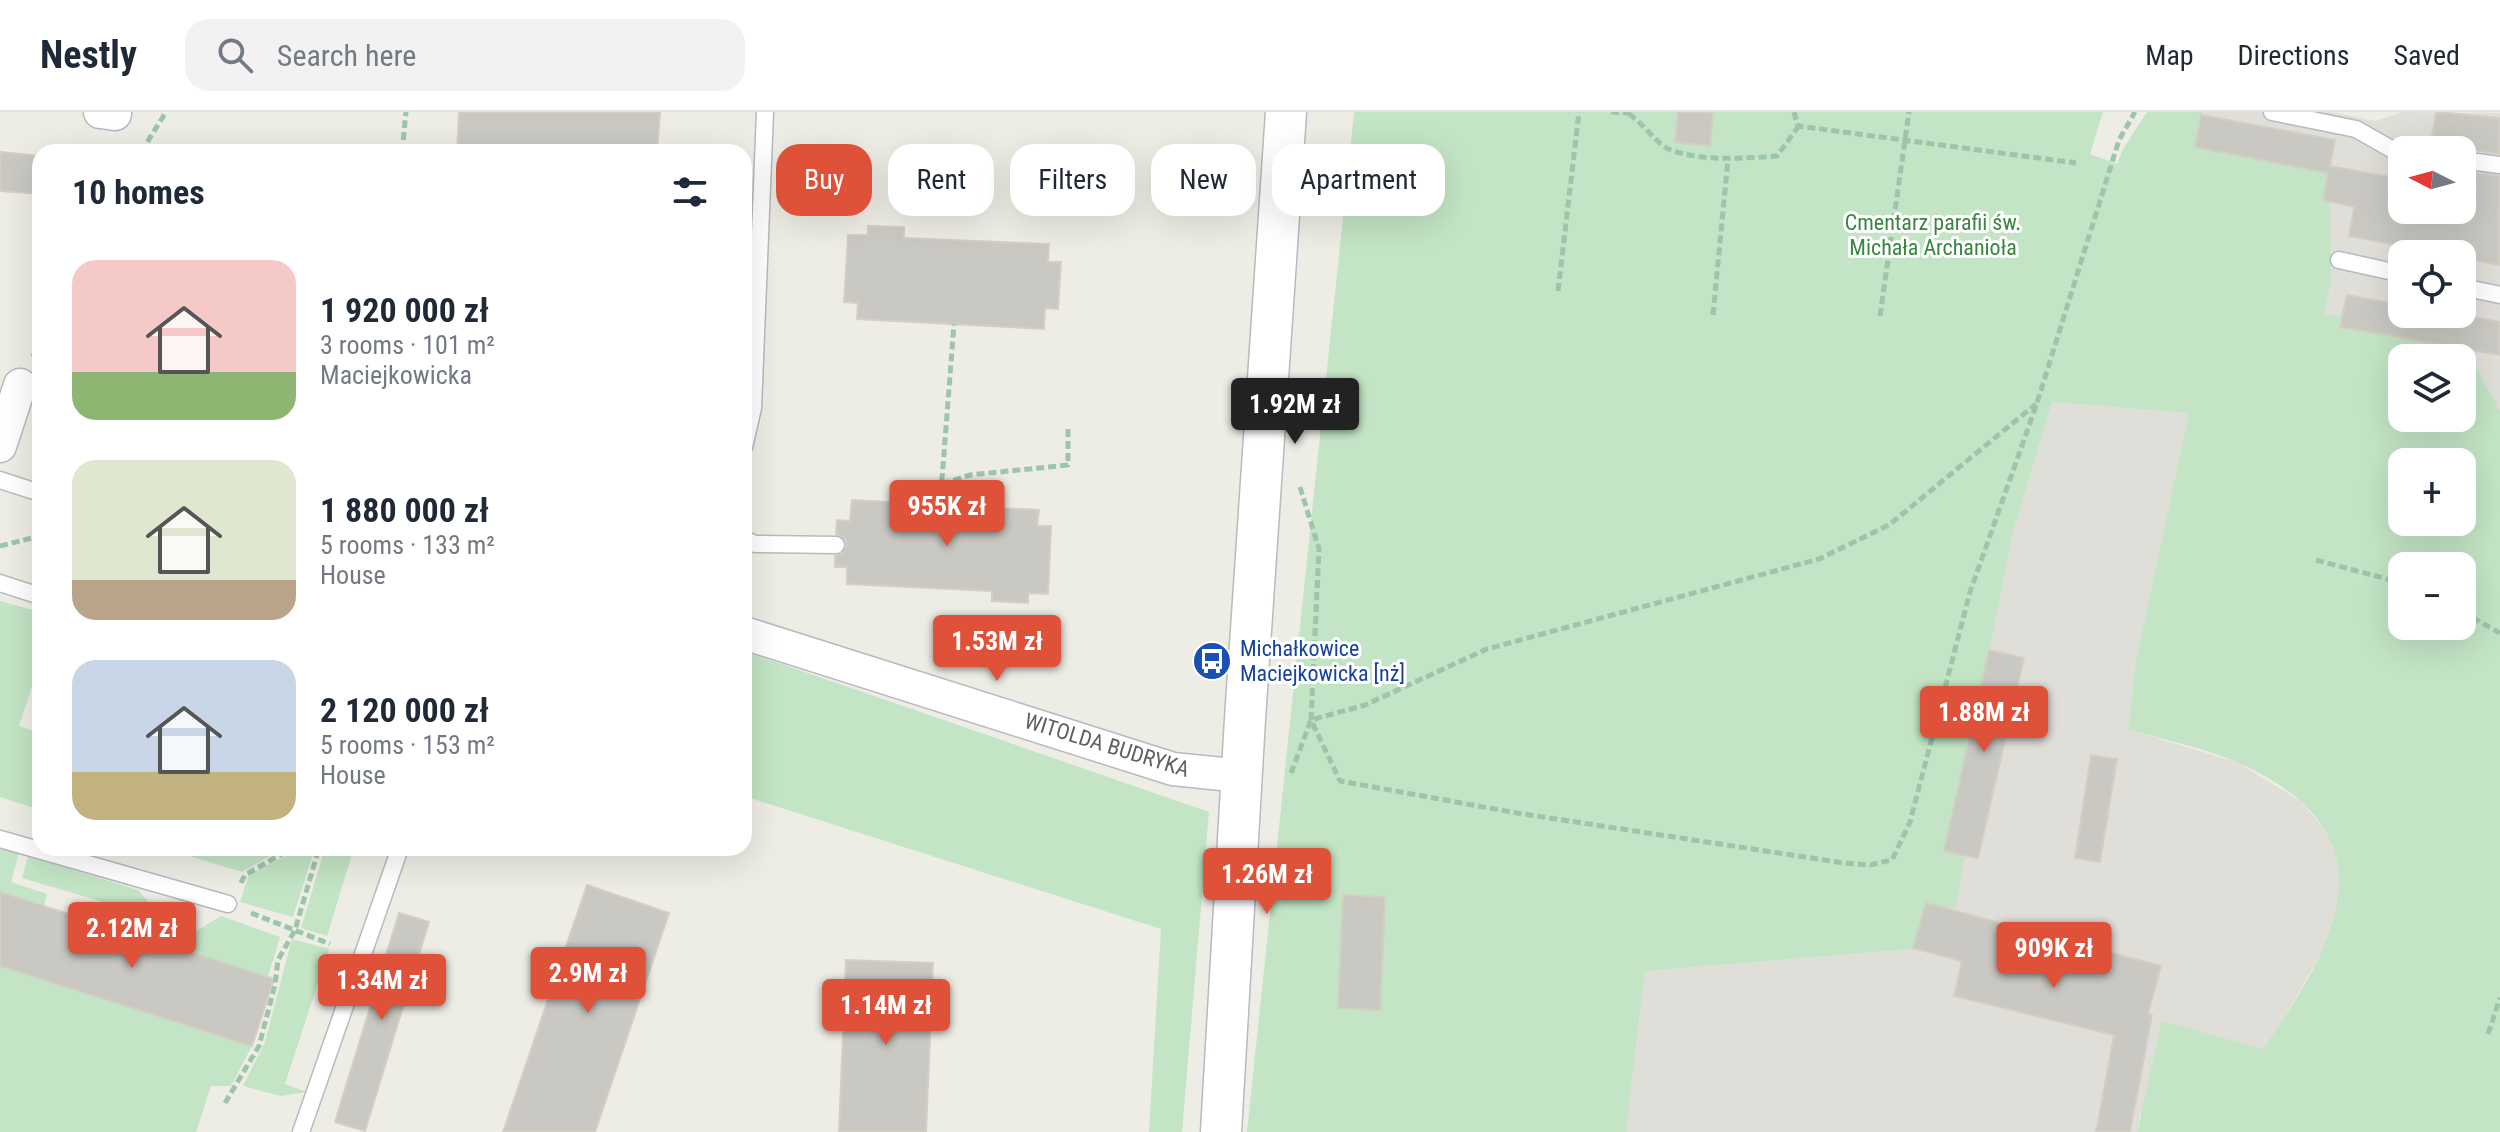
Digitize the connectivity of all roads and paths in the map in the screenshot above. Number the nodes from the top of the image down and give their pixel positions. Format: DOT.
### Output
graph roads {
  1 [pos="166,112"];
  2 [pos="406,112"];
  3 [pos="765,112"];
  4 [pos="1286,112"];
  5 [pos="1579,112"];
  6 [pos="1611,112"];
  7 [pos="1794,112"];
  8 [pos="1909,112"];
  9 [pos="2135,112"];
  10 [pos="2272,112"];
  11 [pos="1630,113"];
  12 [pos="1798,126"];
  13 [pos="1905,141"];
  14 [pos="146,144"];
  15 [pos="403,144"];
  16 [pos="2388,145"];
  17 [pos="1728,159"];
  18 [pos="2476,162"];
  19 [pos="2076,163"];
  20 [pos="2500,165"];
  21 [pos="2339,260"];
  22 [pos="2388,271"];
  23 [pos="2476,290"];
  24 [pos="1558,291"];
  25 [pos="2500,295"];
  26 [pos="1713,315"];
  27 [pos="1880,316"];
  28 [pos="954,324"];
  29 [pos="20,385"];
  30 [pos="2037,403"];
  31 [pos="752,412"];
  32 [pos="1068,425"];
  33 [pos="0,446"];
  34 [pos="1298,475"];
  35 [pos="0,480"];
  36 [pos="942,484"];
  37 [pos="32,490"];
  38 [pos="940,505"];
  39 [pos="32,538"];
  40 [pos="752,543"];
  41 [pos="836,545"];
  42 [pos="0,546"];
  43 [pos="2316,560"];
  44 [pos="2388,579"];
  45 [pos="0,583"];
  46 [pos="32,593"];
  47 [pos="2476,620"];
  48 [pos="2500,633"];
  49 [pos="752,636"];
  50 [pos="1311,720"];
  51 [pos="1291,773"];
  52 [pos="1241,792"];
  53 [pos="0,839"];
  54 [pos="32,848"];
  55 [pos="60,856"];
  56 [pos="278,856"];
  57 [pos="317,856"];
  58 [pos="397,856"];
  59 [pos="228,904"];
  60 [pos="295,930"];
  61 [pos="330,944"];
  62 [pos="2500,998"];
  63 [pos="2488,1034"];
  64 [pos="225,1103"];
  65 [pos="301,1132"];
  66 [pos="1221,1132"];
  1 -- 14 [label="path"];
  2 -- 15 [label="path"];
  3 -- 31 [label="lane"];
  4 -- 52 [label="street"];
  5 -- 24 [label="path"];
  6 -- 11 [label="path"];
  7 -- 12 [label="path"];
  8 -- 13 [label="path"];
  9 -- 30 [label="path"];
  10 -- 16 [label="lane"];
  11 -- 17 [label="path"];
  12 -- 13 [label="path"];
  12 -- 17 [label="path"];
  13 -- 19 [label="path"];
  13 -- 27 [label="path"];
  17 -- 26 [label="path"];
  18 -- 20 [label="lane"];
  21 -- 22 [label="lane"];
  23 -- 25 [label="lane"];
  28 -- 36 [label="path"];
  29 -- 33 [label="street"];
  30 -- 50 [label="path"];
  30 -- 50 [label="path"];
  32 -- 36 [label="path"];
  34 -- 50 [label="path"];
  35 -- 37 [label="lane"];
  36 -- 38 [label="path"];
  39 -- 42 [label="path"];
  40 -- 41 [label="lane"];
  43 -- 44 [label="path"];
  45 -- 46 [label="lane"];
  47 -- 48 [label="path"];
  49 -- 52 [label="street, WITOLDA BUDRYKA"];
  50 -- 51 [label="path"];
  52 -- 66 [label="street"];
  53 -- 54 [label="lane"];
  55 -- 59 [label="lane"];
  56 -- 59 [label="path"];
  57 -- 60 [label="path"];
  58 -- 65 [label="lane"];
  59 -- 60 [label="path"];
  60 -- 61 [label="path"];
  60 -- 64 [label="path"];
  62 -- 63 [label="path"];
}
